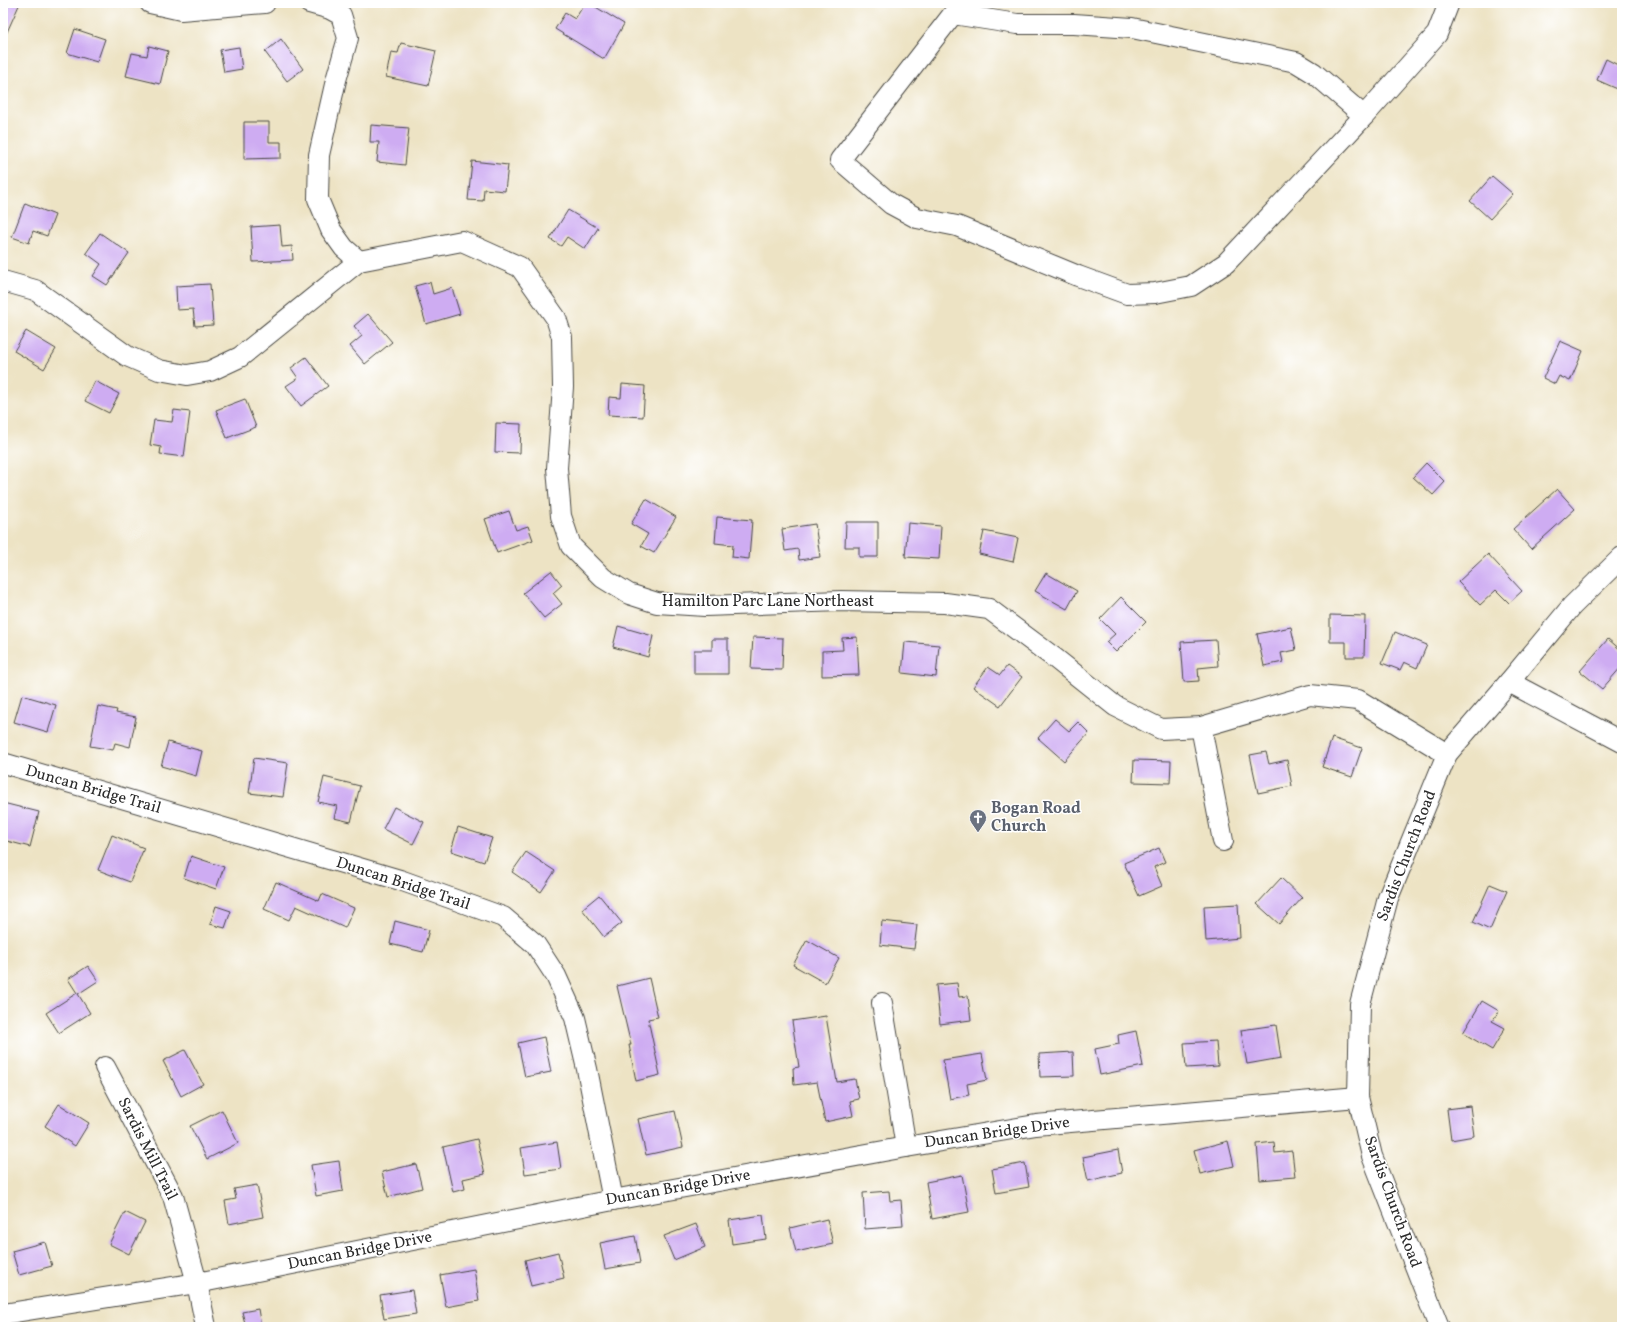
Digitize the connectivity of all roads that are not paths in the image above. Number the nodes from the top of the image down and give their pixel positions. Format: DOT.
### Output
graph roads {
  1 [pos="150,3"];
  2 [pos="265,3"];
  3 [pos="309,3"];
  4 [pos="1448,3"];
  5 [pos="1364,116"];
  6 [pos="359,261"];
  7 [pos="3,281"];
  8 [pos="1622,557"];
  9 [pos="1509,682"];
  10 [pos="1201,727"];
  11 [pos="1622,742"];
  12 [pos="1447,754"];
  13 [pos="3,763"];
  14 [pos="1223,841"];
  15 [pos="882,1003"];
  16 [pos="105,1067"];
  17 [pos="1358,1097"];
  18 [pos="906,1147"];
  19 [pos="612,1200"];
  20 [pos="197,1283"];
  21 [pos="3,1314"];
  22 [pos="206,1327"];
  23 [pos="1439,1327"];
  1 -- 2 [label="street"];
  3 -- 6 [label="street"];
  4 -- 5 [label="street"];
  5 -- 5 [label="street"];
  6 -- 7 [label="street, Hamilton Parc Lane Northeast"];
  6 -- 10 [label="street, Hamilton Parc Lane Northeast"];
  8 -- 9 [label="street, Sardis Church Road"];
  9 -- 11 [label="street"];
  9 -- 12 [label="street, Sardis Church Road"];
  10 -- 12 [label="street, Hamilton Parc Lane Northeast"];
  10 -- 14 [label="street"];
  12 -- 17 [label="street, Sardis Church Road"];
  13 -- 19 [label="street, Duncan Bridge Trail"];
  15 -- 18 [label="street"];
  16 -- 20 [label="street, Sardis Mill Trail"];
  17 -- 18 [label="street, Duncan Bridge Drive"];
  17 -- 23 [label="street, Sardis Church Road"];
  18 -- 19 [label="street, Duncan Bridge Drive"];
  19 -- 20 [label="street, Duncan Bridge Drive"];
  20 -- 21 [label="street, Duncan Bridge Drive"];
  20 -- 22 [label="street, Sardis Mill Trail"];
}
